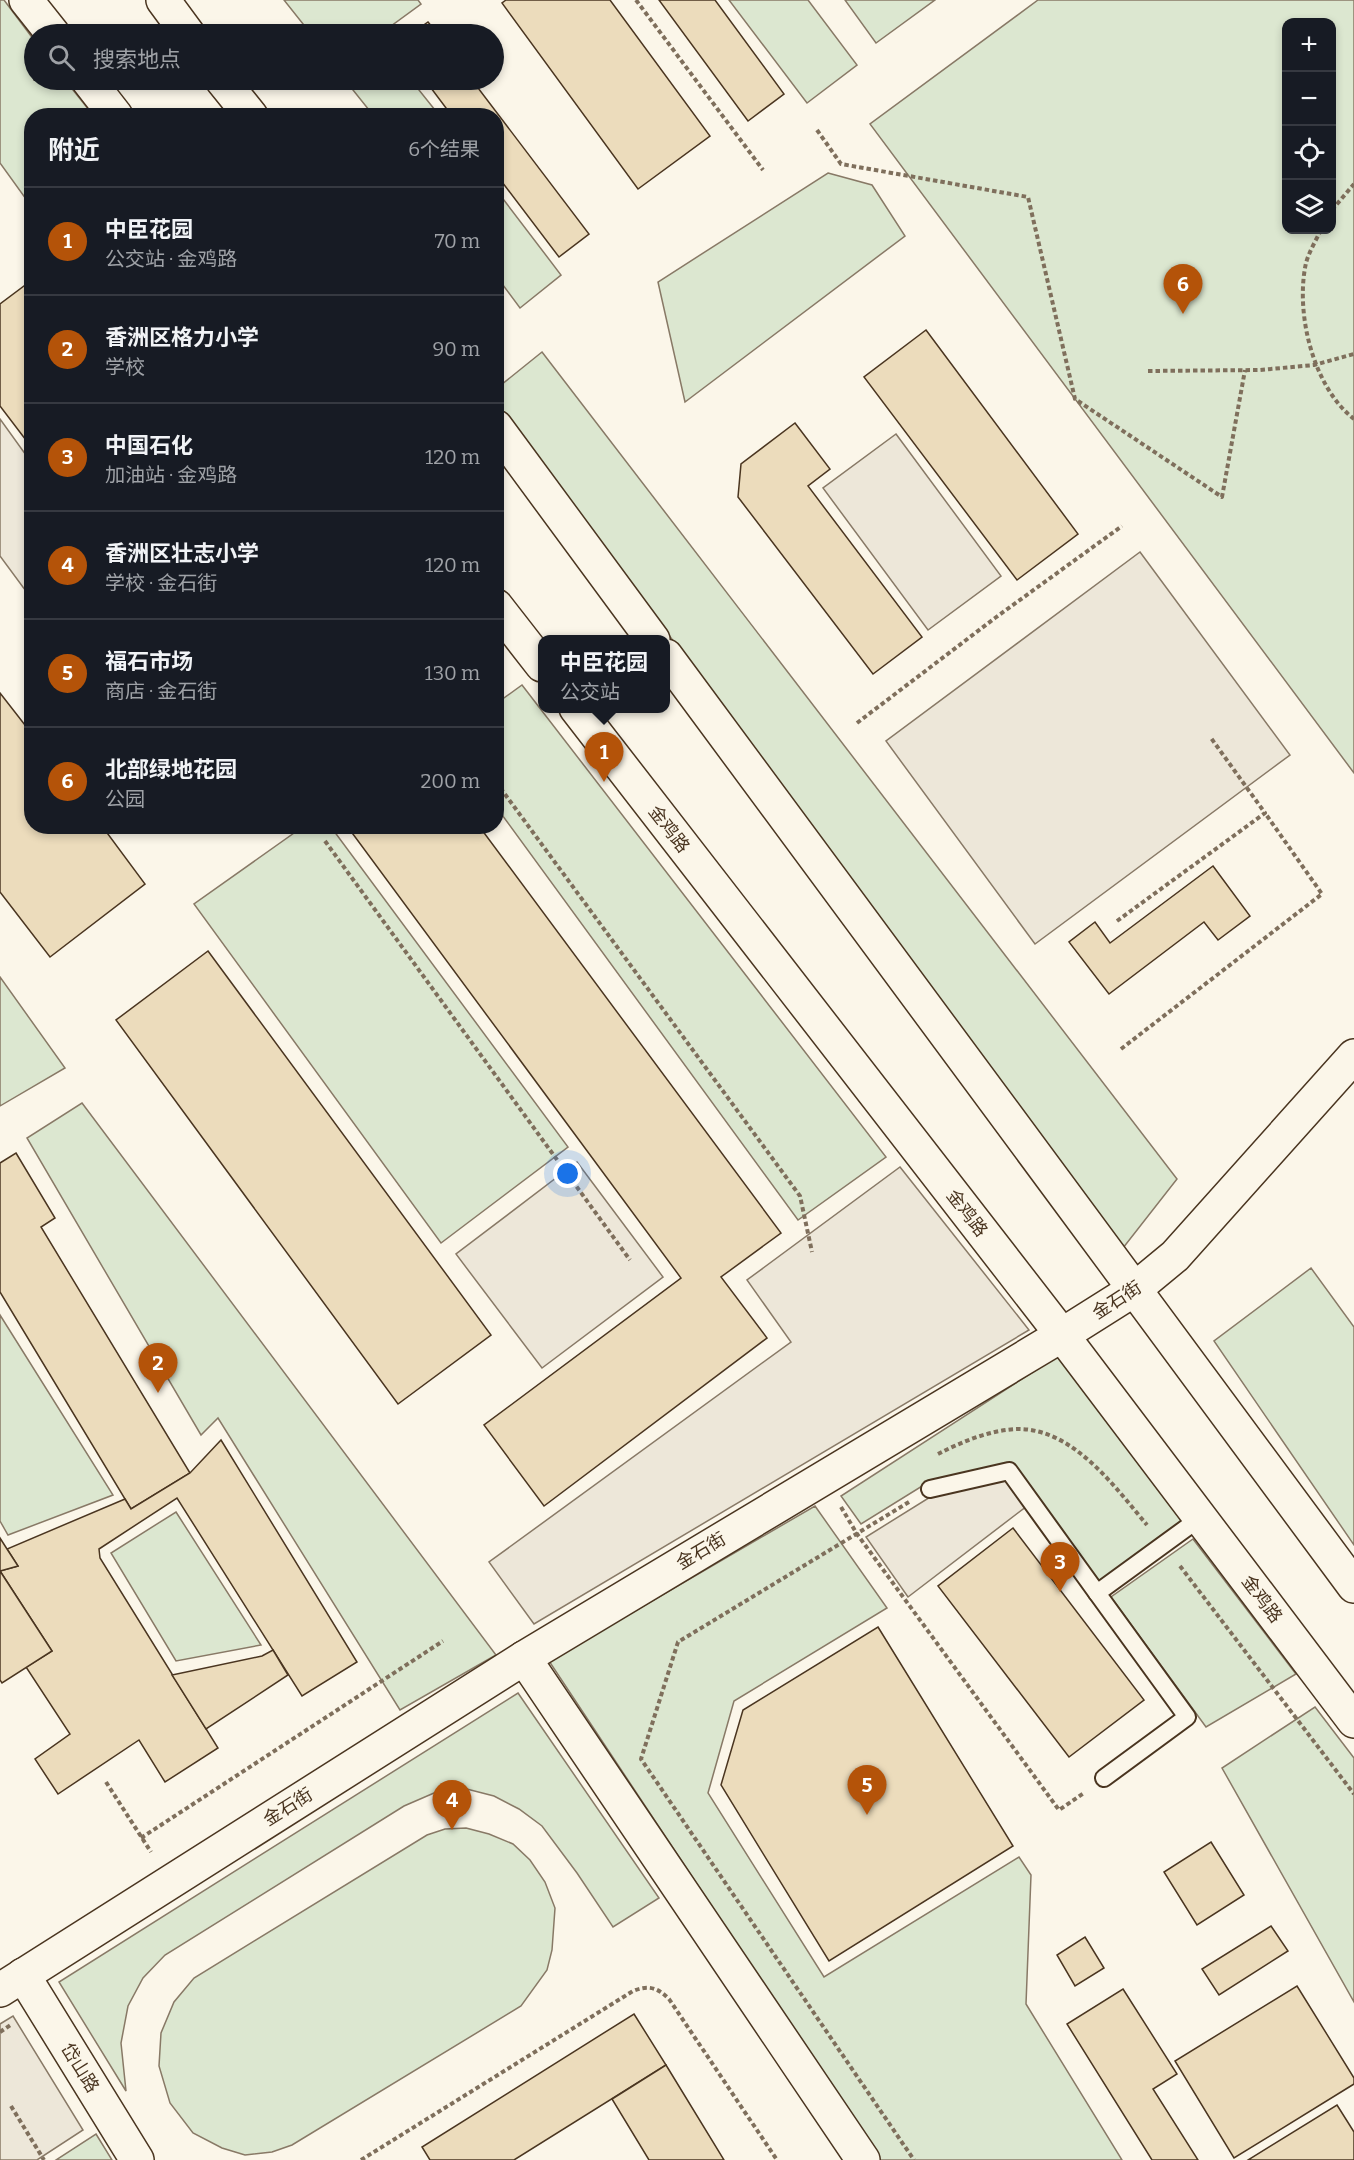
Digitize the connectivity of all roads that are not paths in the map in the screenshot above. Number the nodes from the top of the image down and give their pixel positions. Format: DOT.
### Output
graph roads {
  1 [pos="26,0"];
  2 [pos="163,0"];
  3 [pos="45,24"];
  4 [pos="181,24"];
  5 [pos="96,90"];
  6 [pos="230,90"];
  7 [pos="110,108"];
  8 [pos="245,108"];
  9 [pos="504,438"];
  10 [pos="504,616"];
  11 [pos="650,635"];
  12 [pos="538,660"];
  13 [pos="670,661"];
  14 [pos="580,713"];
  15 [pos="1354,1056"];
  16 [pos="1135,1289"];
  17 [pos="1062,1335"];
  18 [pos="930,1489"];
  19 [pos="1200,1518"];
  20 [pos="1354,1586"];
  21 [pos="1096,1593"];
  22 [pos="524,1658"];
  23 [pos="1354,1721"];
  24 [pos="1104,1778"];
  25 [pos="11,1982"];
  26 [pos="136,2160"];
  27 [pos="863,2160"];
  1 -- 3 [label="main road"];
  2 -- 4 [label="main road"];
  5 -- 7 [label="main road"];
  6 -- 8 [label="main road"];
  9 -- 11 [label="main road"];
  10 -- 12 [label="main road"];
  13 -- 16 [label="main road"];
  14 -- 17 [label="main road, 金鸡路"];
  15 -- 16 [label="main road, 金石街"];
  16 -- 17 [label="main road, 金石街"];
  16 -- 20 [label="main road"];
  17 -- 19 [label="main road, 金鸡路"];
  17 -- 22 [label="main road, 金石街"];
  18 -- 21 [label="lane"];
  19 -- 21 [label="lane"];
  19 -- 23 [label="main road, 金鸡路"];
  21 -- 24 [label="lane"];
  22 -- 25 [label="main road, 金石街"];
  22 -- 27 [label="main road"];
  25 -- 26 [label="main road, 岱山路"];
}
